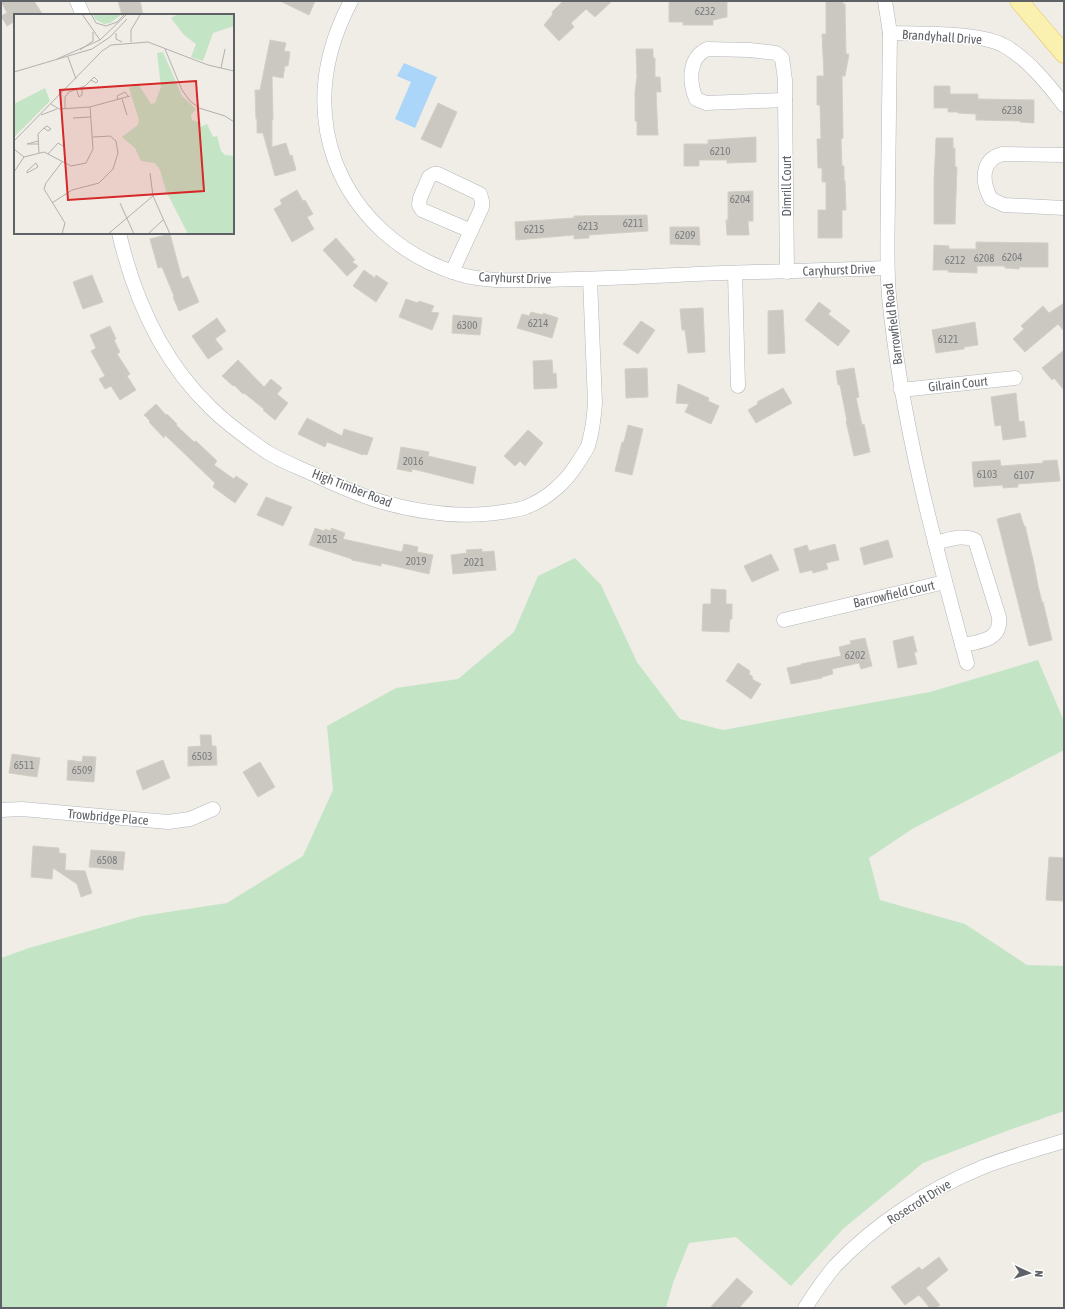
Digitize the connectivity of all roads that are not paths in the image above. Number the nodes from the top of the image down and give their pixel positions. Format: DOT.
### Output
graph roads {
  1 [pos="77,1"];
  2 [pos="351,1"];
  3 [pos="1019,1"];
  4 [pos="887,5"];
  5 [pos="83,14"];
  6 [pos="890,33"];
  7 [pos="1064,54"];
  8 [pos="785,100"];
  9 [pos="1064,105"];
  10 [pos="1064,155"];
  11 [pos="1064,208"];
  12 [pos="471,231"];
  13 [pos="119,234"];
  14 [pos="887,268"];
  15 [pos="452,272"];
  16 [pos="787,272"];
  17 [pos="735,273"];
  18 [pos="590,279"];
  19 [pos="1016,378"];
  20 [pos="738,386"];
  21 [pos="901,390"];
  22 [pos="935,543"];
  23 [pos="945,582"];
  24 [pos="784,620"];
  25 [pos="962,645"];
  26 [pos="967,663"];
  27 [pos="213,809"];
  28 [pos="1,810"];
  29 [pos="1064,1141"];
  30 [pos="805,1308"];
  1 -- 5 [label="street"];
  2 -- 15 [label="street, Caryhurst Drive"];
  3 -- 7 [label="main road"];
  4 -- 6 [label="street, Barrowfield Road"];
  6 -- 9 [label="street, Brandyhall Drive"];
  6 -- 14 [label="street, Barrowfield Road"];
  8 -- 8 [label="street, Dimrill Court"];
  8 -- 16 [label="street, Dimrill Court"];
  10 -- 11 [label="street"];
  12 -- 12 [label="street"];
  12 -- 15 [label="street"];
  13 -- 18 [label="street, High Timber Road"];
  14 -- 16 [label="street, Caryhurst Drive"];
  14 -- 21 [label="street, Barrowfield Road"];
  15 -- 18 [label="street, Caryhurst Drive"];
  16 -- 17 [label="street, Caryhurst Drive"];
  17 -- 18 [label="street, Caryhurst Drive"];
  17 -- 20 [label="street"];
  19 -- 21 [label="street, Gilrain Court"];
  21 -- 22 [label="street, Barrowfield Road"];
  22 -- 23 [label="street, Barrowfield Road"];
  22 -- 25 [label="street"];
  23 -- 24 [label="street, Barrowfield Court"];
  23 -- 25 [label="street, Barrowfield Court"];
  25 -- 26 [label="street, Barrowfield Court"];
  27 -- 28 [label="street, Trowbridge Place"];
  29 -- 30 [label="street, Rosecroft Drive"];
}
